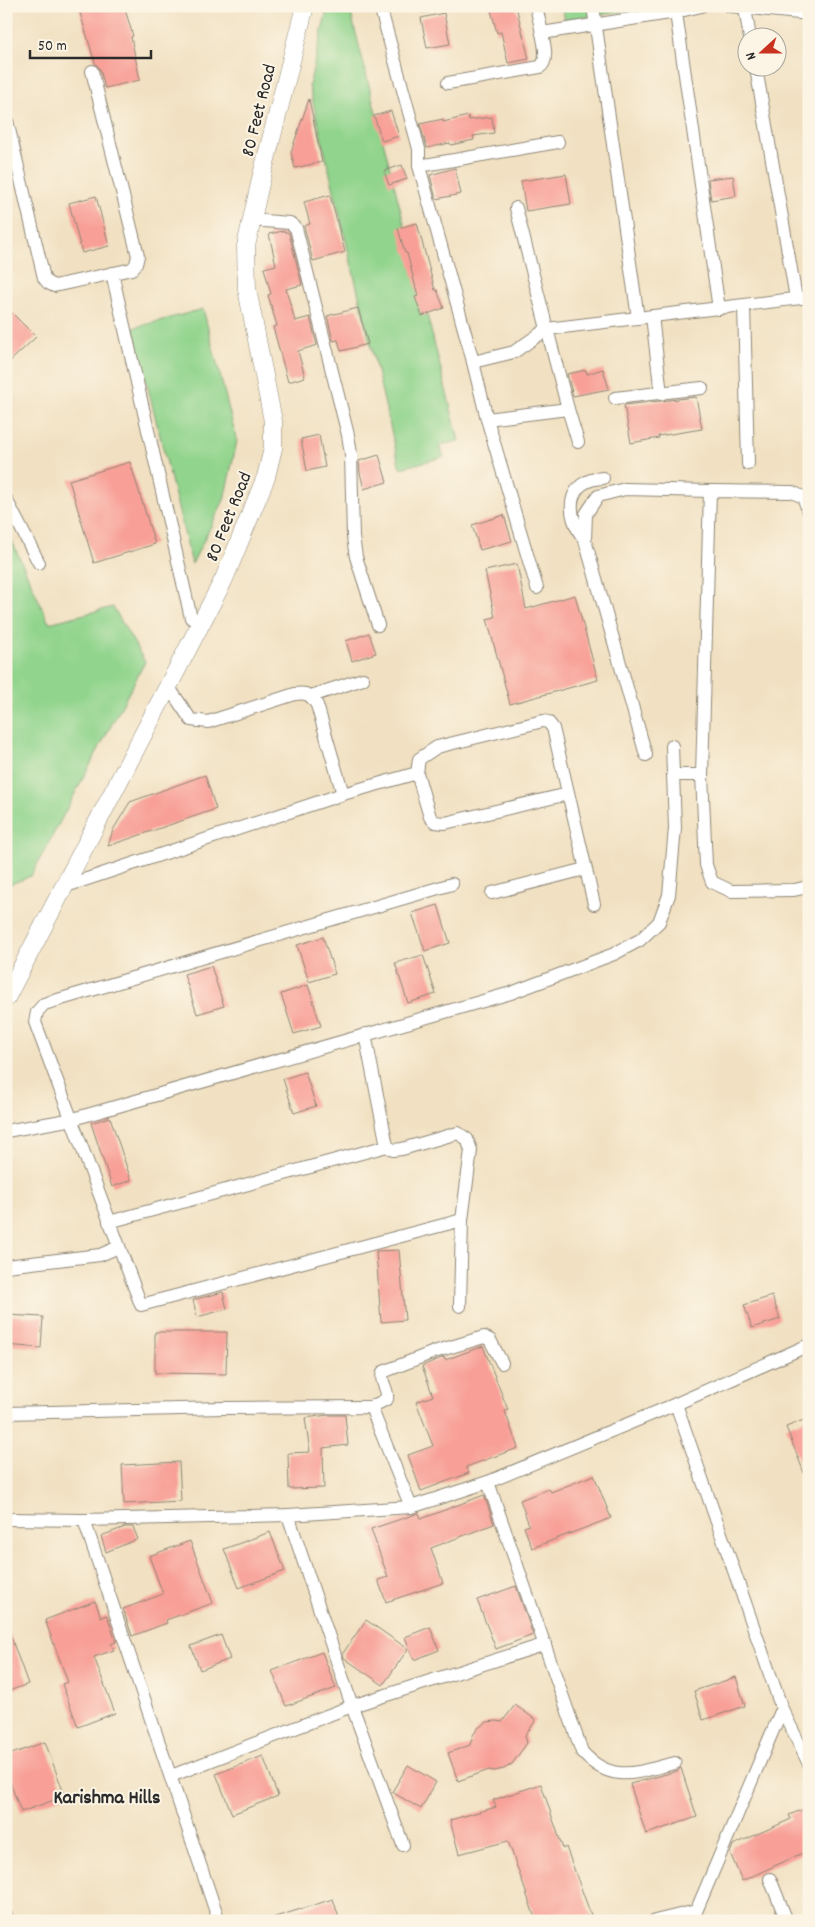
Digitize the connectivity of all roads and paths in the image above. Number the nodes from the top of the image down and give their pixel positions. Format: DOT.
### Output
graph roads {
  1 [pos="294,6"];
  2 [pos="305,6"];
  3 [pos="380,6"];
  4 [pos="536,6"];
  5 [pos="593,6"];
  6 [pos="701,6"];
  7 [pos="730,6"];
  8 [pos="745,8"];
  9 [pos="676,9"];
  10 [pos="791,9"];
  11 [pos="809,14"];
  12 [pos="595,25"];
  13 [pos="748,28"];
  14 [pos="542,33"];
  15 [pos="92,70"];
  16 [pos="758,78"];
  17 [pos="448,83"];
  18 [pos="6,116"];
  19 [pos="558,142"];
  20 [pos="419,166"];
  21 [pos="516,208"];
  22 [pos="251,220"];
  23 [pos="112,274"];
  24 [pos="802,298"];
  25 [pos="744,305"];
  26 [pos="719,309"];
  27 [pos="652,316"];
  28 [pos="638,318"];
  29 [pos="547,328"];
  30 [pos="473,362"];
  31 [pos="702,388"];
  32 [pos="661,394"];
  33 [pos="615,398"];
  34 [pos="568,409"];
  35 [pos="487,419"];
  36 [pos="578,442"];
  37 [pos="748,464"];
  38 [pos="603,478"];
  39 [pos="710,490"];
  40 [pos="6,498"];
  41 [pos="809,512"];
  42 [pos="585,540"];
  43 [pos="39,563"];
  44 [pos="536,588"];
  45 [pos="191,618"];
  46 [pos="378,625"];
  47 [pos="363,678"];
  48 [pos="168,686"];
  49 [pos="311,696"];
  50 [pos="672,746"];
  51 [pos="646,755"];
  52 [pos="417,773"];
  53 [pos="673,775"];
  54 [pos="702,775"];
  55 [pos="343,794"];
  56 [pos="568,794"];
  57 [pos="585,869"];
  58 [pos="452,884"];
  59 [pos="809,884"];
  60 [pos="63,887"];
  61 [pos="492,893"];
  62 [pos="594,904"];
  63 [pos="6,974"];
  64 [pos="6,998"];
  65 [pos="365,1034"];
  66 [pos="72,1119"];
  67 [pos="6,1131"];
  68 [pos="387,1146"];
  69 [pos="462,1220"];
  70 [pos="109,1222"];
  71 [pos="119,1247"];
  72 [pos="6,1266"];
  73 [pos="460,1306"];
  74 [pos="809,1346"];
  75 [pos="502,1363"];
  76 [pos="676,1404"];
  77 [pos="370,1408"];
  78 [pos="6,1413"];
  79 [pos="488,1482"];
  80 [pos="411,1506"];
  81 [pos="288,1515"];
  82 [pos="6,1519"];
  83 [pos="84,1520"];
  84 [pos="546,1644"];
  85 [pos="352,1706"];
  86 [pos="782,1709"];
  87 [pos="675,1763"];
  88 [pos="809,1764"];
  89 [pos="171,1776"];
  90 [pos="403,1845"];
  91 [pos="770,1880"];
  92 [pos="6,1915"];
  93 [pos="694,1916"];
  94 [pos="8,1921"];
  95 [pos="219,1921"];
  96 [pos="655,1921"];
  97 [pos="786,1921"];
  1 -- 45 [label="main road, 80 Feet Road"];
  2 -- 22 [label="main road, 80 Feet Road"];
  3 -- 20 [label="street"];
  4 -- 14 [label="street"];
  5 -- 12 [label="street"];
  6 -- 9 [label="street"];
  7 -- 8 [label="street"];
  8 -- 10 [label="street"];
  8 -- 13 [label="street"];
  9 -- 12 [label="street"];
  9 -- 26 [label="street"];
  10 -- 11 [label="street"];
  12 -- 14 [label="street"];
  12 -- 28 [label="street"];
  14 -- 17 [label="street"];
  15 -- 23 [label="street"];
  16 -- 24 [label="street"];
  18 -- 23 [label="street"];
  19 -- 20 [label="street"];
  20 -- 30 [label="street"];
  21 -- 29 [label="street"];
  22 -- 46 [label="street"];
  22 -- 48 [label="main road, 80 Feet Road"];
  23 -- 45 [label="street"];
  24 -- 25 [label="street"];
  25 -- 26 [label="street"];
  25 -- 37 [label="street"];
  26 -- 27 [label="street"];
  27 -- 28 [label="street"];
  27 -- 32 [label="street"];
  28 -- 29 [label="street"];
  29 -- 30 [label="street"];
  29 -- 34 [label="street"];
  30 -- 35 [label="street"];
  31 -- 32 [label="street"];
  32 -- 33 [label="street"];
  34 -- 35 [label="street"];
  34 -- 36 [label="street"];
  35 -- 44 [label="street"];
  38 -- 42 [label="street"];
  39 -- 41 [label="street"];
  39 -- 42 [label="street"];
  39 -- 54 [label="street"];
  40 -- 43 [label="street"];
  42 -- 51 [label="street"];
  45 -- 63 [label="main road, 80 Feet Road"];
  47 -- 49 [label="street"];
  48 -- 49 [label="street"];
  48 -- 60 [label="main road, 80 Feet Road"];
  49 -- 55 [label="street"];
  50 -- 53 [label="street"];
  52 -- 55 [label="street"];
  52 -- 56 [label="street"];
  52 -- 56 [label="street"];
  53 -- 54 [label="street"];
  53 -- 65 [label="street"];
  54 -- 59 [label="street"];
  55 -- 60 [label="street"];
  56 -- 57 [label="street"];
  57 -- 61 [label="street"];
  57 -- 62 [label="street"];
  58 -- 66 [label="street"];
  60 -- 64 [label="main road, 80 Feet Road"];
  65 -- 66 [label="street"];
  65 -- 68 [label="street"];
  66 -- 67 [label="street"];
  66 -- 70 [label="street"];
  68 -- 69 [label="street"];
  68 -- 70 [label="street"];
  69 -- 71 [label="street"];
  69 -- 73 [label="street"];
  70 -- 71 [label="street"];
  71 -- 72 [label="street"];
  74 -- 76 [label="street"];
  75 -- 77 [label="street"];
  76 -- 79 [label="street"];
  76 -- 86 [label="street"];
  77 -- 78 [label="street"];
  77 -- 80 [label="street"];
  79 -- 80 [label="street"];
  79 -- 84 [label="street"];
  80 -- 81 [label="street"];
  81 -- 83 [label="street"];
  81 -- 85 [label="street"];
  82 -- 83 [label="street"];
  83 -- 89 [label="street"];
  84 -- 85 [label="street"];
  84 -- 87 [label="street"];
  85 -- 89 [label="street"];
  85 -- 90 [label="street"];
  86 -- 88 [label="street"];
  86 -- 93 [label="street"];
  89 -- 95 [label="street"];
  91 -- 97 [label="street"];
  92 -- 94 [label="street"];
  93 -- 96 [label="street"];
}
